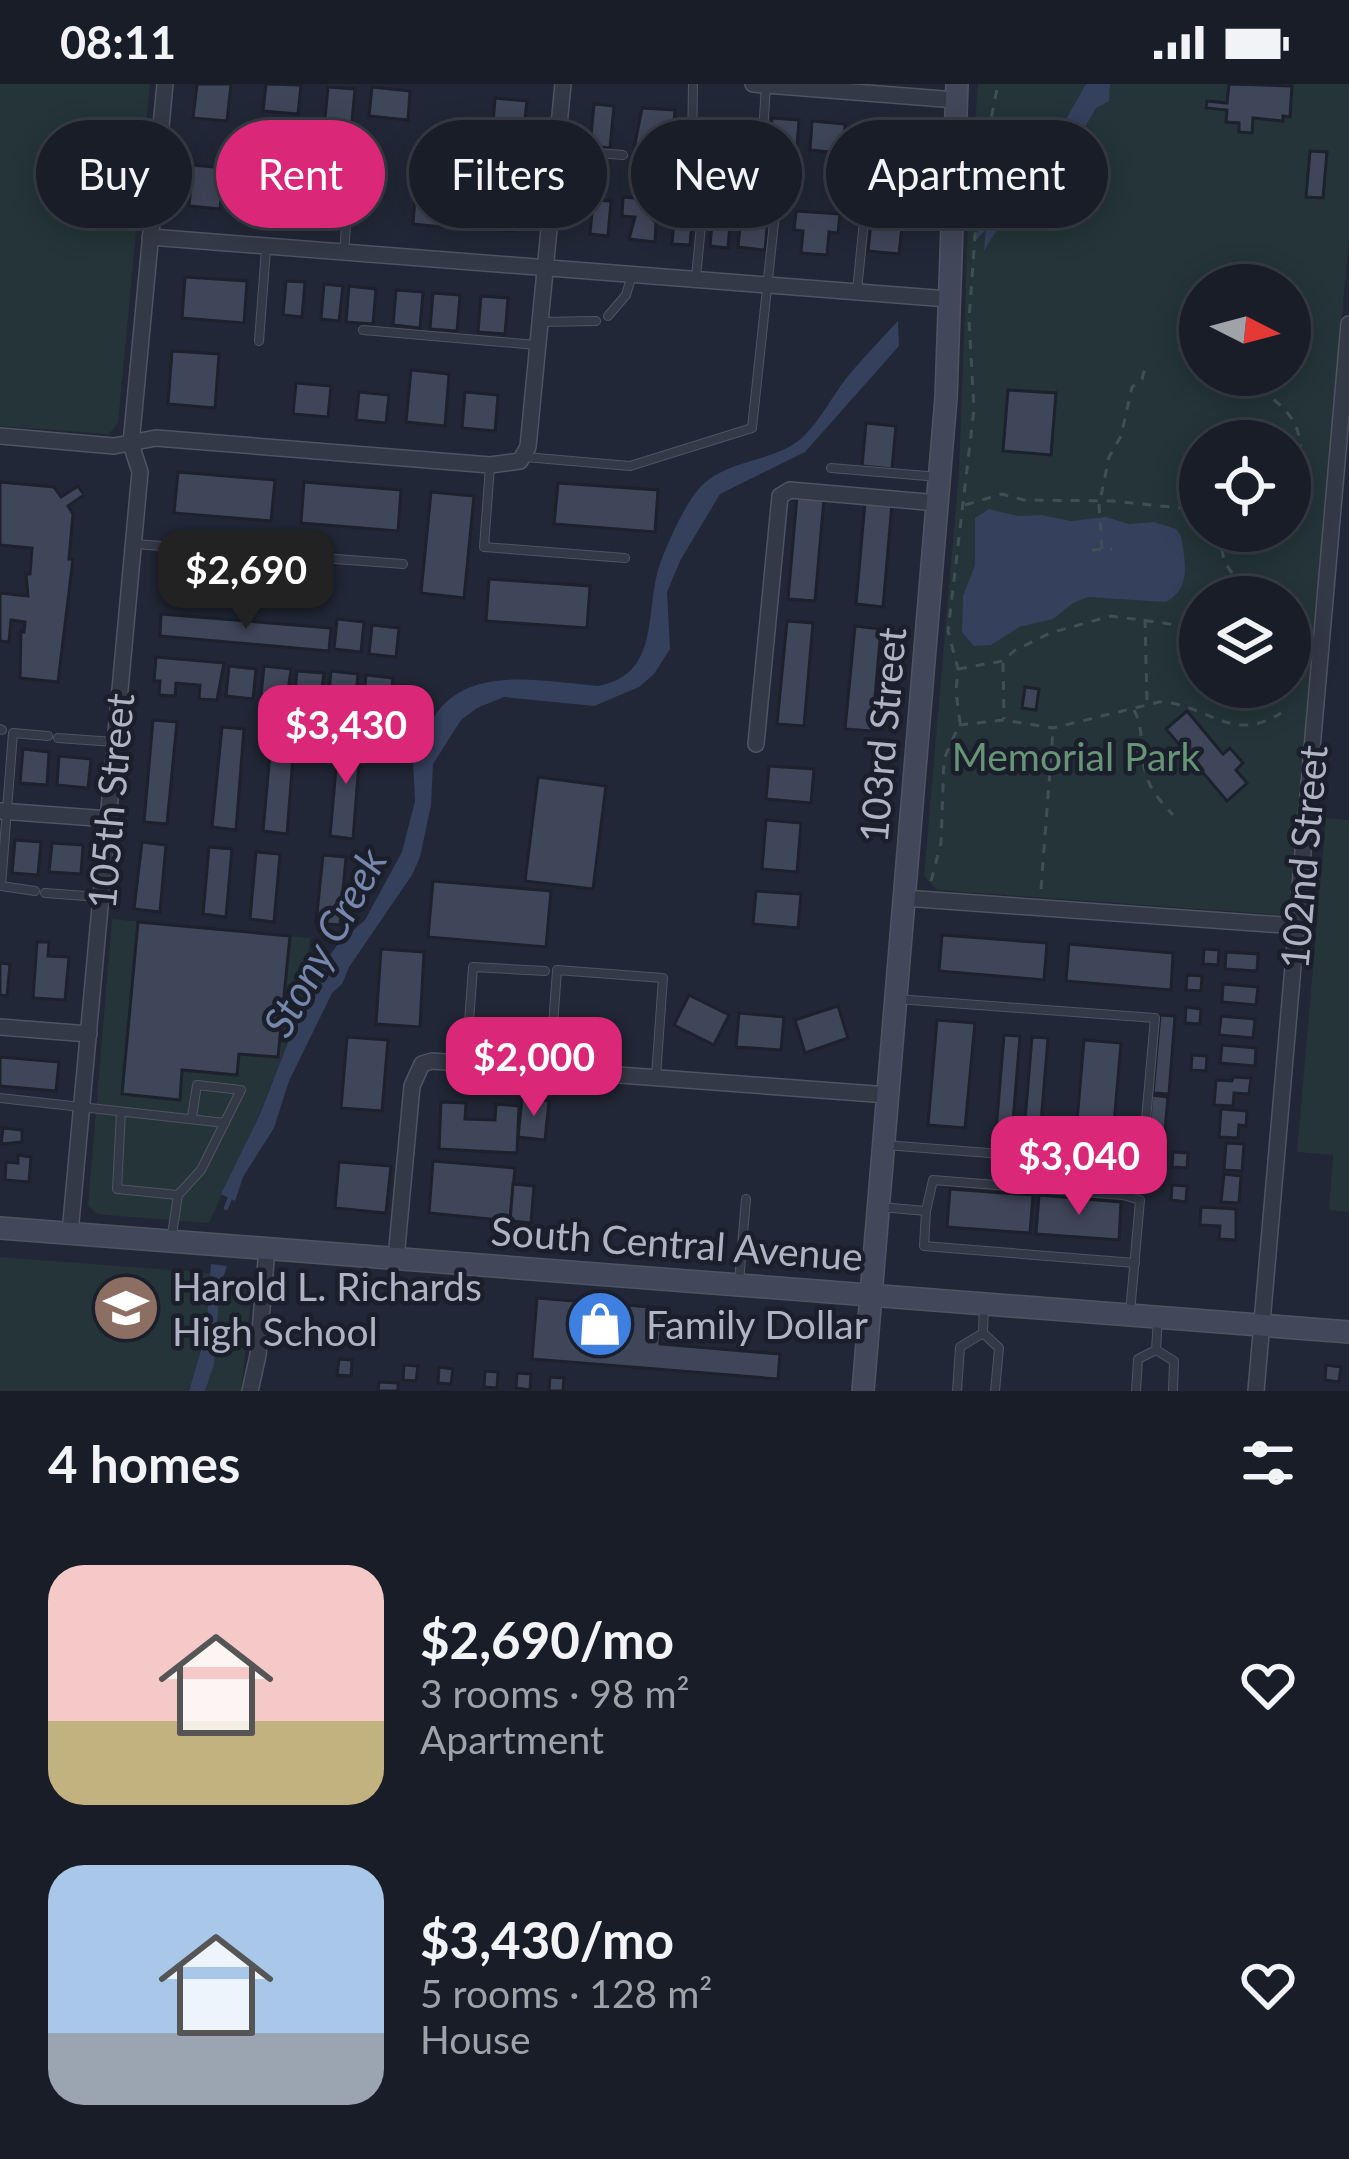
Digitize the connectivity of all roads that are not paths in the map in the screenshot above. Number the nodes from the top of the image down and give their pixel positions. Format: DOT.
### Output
graph roads {
  1 [pos="164,84"];
  2 [pos="563,84"];
  3 [pos="693,84"];
  4 [pos="753,84"];
  5 [pos="766,85"];
  6 [pos="856,88"];
  7 [pos="957,92"];
  8 [pos="559,120"];
  9 [pos="693,120"];
  10 [pos="763,120"];
  11 [pos="607,154"];
  12 [pos="623,155"];
  13 [pos="346,228"];
  14 [pos="548,228"];
  15 [pos="701,228"];
  16 [pos="772,228"];
  17 [pos="863,228"];
  18 [pos="150,237"];
  19 [pos="266,248"];
  20 [pos="344,254"];
  21 [pos="544,267"];
  22 [pos="632,274"];
  23 [pos="696,279"];
  24 [pos="766,284"];
  25 [pos="857,291"];
  26 [pos="948,299"];
  27 [pos="608,316"];
  28 [pos="596,321"];
  29 [pos="539,322"];
  30 [pos="1349,324"];
  31 [pos="362,330"];
  32 [pos="259,340"];
  33 [pos="1348,340"];
  34 [pos="537,345"];
  35 [pos="0,436"];
  36 [pos="131,444"];
  37 [pos="522,459"];
  38 [pos="490,464"];
  39 [pos="831,468"];
  40 [pos="940,477"];
  41 [pos="938,503"];
  42 [pos="1340,529"];
  43 [pos="133,544"];
  44 [pos="625,558"];
  45 [pos="403,564"];
  46 [pos="116,742"];
  47 [pos="756,744"];
  48 [pos="3,811"];
  49 [pos="109,820"];
  50 [pos="102,897"];
  51 [pos="904,898"];
  52 [pos="1297,926"];
  53 [pos="545,971"];
  54 [pos="896,999"];
  55 [pos="0,1027"];
  56 [pos="89,1034"];
  57 [pos="466,1063"];
  58 [pos="550,1070"];
  59 [pos="656,1078"];
  60 [pos="888,1095"];
  61 [pos="0,1098"];
  62 [pos="82,1108"];
  63 [pos="121,1112"];
  64 [pos="192,1117"];
  65 [pos="224,1123"];
  66 [pos="884,1144"];
  67 [pos="178,1195"];
  68 [pos="746,1199"];
  69 [pos="878,1207"];
  70 [pos="926,1211"];
  71 [pos="0,1228"];
  72 [pos="70,1233"];
  73 [pos="171,1240"];
  74 [pos="267,1248"];
  75 [pos="396,1258"];
  76 [pos="1135,1263"];
  77 [pos="739,1283"];
  78 [pos="871,1294"];
  79 [pos="985,1303"];
  80 [pos="1130,1315"];
  81 [pos="1158,1317"];
  82 [pos="1262,1325"];
  83 [pos="1349,1332"];
  84 [pos="983,1333"];
  85 [pos="1156,1350"];
  86 [pos="250,1391"];
  87 [pos="863,1391"];
  88 [pos="957,1391"];
  89 [pos="995,1391"];
  90 [pos="1136,1391"];
  91 [pos="1173,1391"];
  92 [pos="1256,1391"];
  1 -- 18 [label="street, 105th Street"];
  2 -- 8 [label="street"];
  3 -- 9 [label="lane"];
  4 -- 5 [label="street"];
  5 -- 6 [label="street"];
  5 -- 10 [label="lane"];
  6 -- 7 [label="street"];
  7 -- 26 [label="street, 103rd Street"];
  11 -- 12 [label="lane"];
  13 -- 20 [label="lane"];
  14 -- 21 [label="street"];
  15 -- 23 [label="lane"];
  16 -- 24 [label="lane"];
  17 -- 25 [label="lane"];
  18 -- 19 [label="street"];
  18 -- 36 [label="street, 105th Street"];
  19 -- 20 [label="street"];
  19 -- 32 [label="lane"];
  20 -- 21 [label="street"];
  21 -- 22 [label="street"];
  21 -- 29 [label="street"];
  22 -- 23 [label="street"];
  22 -- 27 [label="lane"];
  23 -- 24 [label="street"];
  24 -- 25 [label="street"];
  24 -- 37 [label="lane"];
  25 -- 26 [label="street"];
  26 -- 40 [label="street, 103rd Street"];
  28 -- 29 [label="lane"];
  29 -- 34 [label="street"];
  30 -- 33 [label="street, 102nd Street"];
  31 -- 34 [label="lane"];
  33 -- 42 [label="street, 102nd Street"];
  34 -- 37 [label="street"];
  35 -- 36 [label="street"];
  36 -- 38 [label="street"];
  36 -- 43 [label="street, 105th Street"];
  37 -- 38 [label="street"];
  38 -- 44 [label="lane"];
  39 -- 40 [label="lane"];
  40 -- 41 [label="street, 103rd Street"];
  41 -- 47 [label="street"];
  41 -- 51 [label="street, 103rd Street"];
  42 -- 52 [label="street, 102nd Street"];
  43 -- 45 [label="lane"];
  43 -- 46 [label="street, 105th Street"];
  46 -- 48 [label="lane"];
  46 -- 49 [label="street, 105th Street"];
  48 -- 49 [label="street"];
  48 -- 50 [label="lane"];
  49 -- 50 [label="street, 105th Street"];
  50 -- 56 [label="street, 105th Street"];
  51 -- 52 [label="street"];
  51 -- 54 [label="street, 103rd Street"];
  52 -- 82 [label="street, 102nd Street"];
  53 -- 57 [label="lane"];
  54 -- 60 [label="street, 103rd Street"];
  54 -- 66 [label="lane"];
  55 -- 56 [label="street"];
  56 -- 62 [label="street, 105th Street"];
  57 -- 58 [label="street"];
  57 -- 75 [label="street"];
  58 -- 59 [label="street"];
  58 -- 59 [label="lane"];
  59 -- 60 [label="street"];
  60 -- 66 [label="street, 103rd Street"];
  61 -- 62 [label="lane"];
  62 -- 63 [label="lane"];
  62 -- 72 [label="street, 105th Street"];
  63 -- 64 [label="lane"];
  63 -- 67 [label="lane"];
  64 -- 65 [label="lane"];
  64 -- 65 [label="lane"];
  65 -- 67 [label="lane"];
  66 -- 69 [label="street, 103rd Street"];
  67 -- 73 [label="lane"];
  68 -- 77 [label="lane"];
  69 -- 70 [label="lane"];
  69 -- 78 [label="street, 103rd Street"];
  70 -- 76 [label="lane"];
  70 -- 76 [label="lane"];
  71 -- 72 [label="street, South Central Avenue"];
  72 -- 73 [label="street, South Central Avenue"];
  73 -- 74 [label="street, South Central Avenue"];
  74 -- 75 [label="street, South Central Avenue"];
  74 -- 86 [label="street"];
  75 -- 77 [label="street, South Central Avenue"];
  76 -- 80 [label="lane"];
  77 -- 78 [label="street, South Central Avenue"];
  78 -- 79 [label="street, South Central Avenue"];
  78 -- 87 [label="street, 103rd Street"];
  79 -- 80 [label="street, South Central Avenue"];
  79 -- 84 [label="lane"];
  80 -- 81 [label="street, South Central Avenue"];
  81 -- 82 [label="street, South Central Avenue"];
  81 -- 85 [label="lane"];
  82 -- 83 [label="street, South Central Avenue"];
  82 -- 92 [label="street, 102nd Street"];
  84 -- 88 [label="lane"];
  84 -- 89 [label="lane"];
  85 -- 90 [label="lane"];
  85 -- 91 [label="lane"];
}
